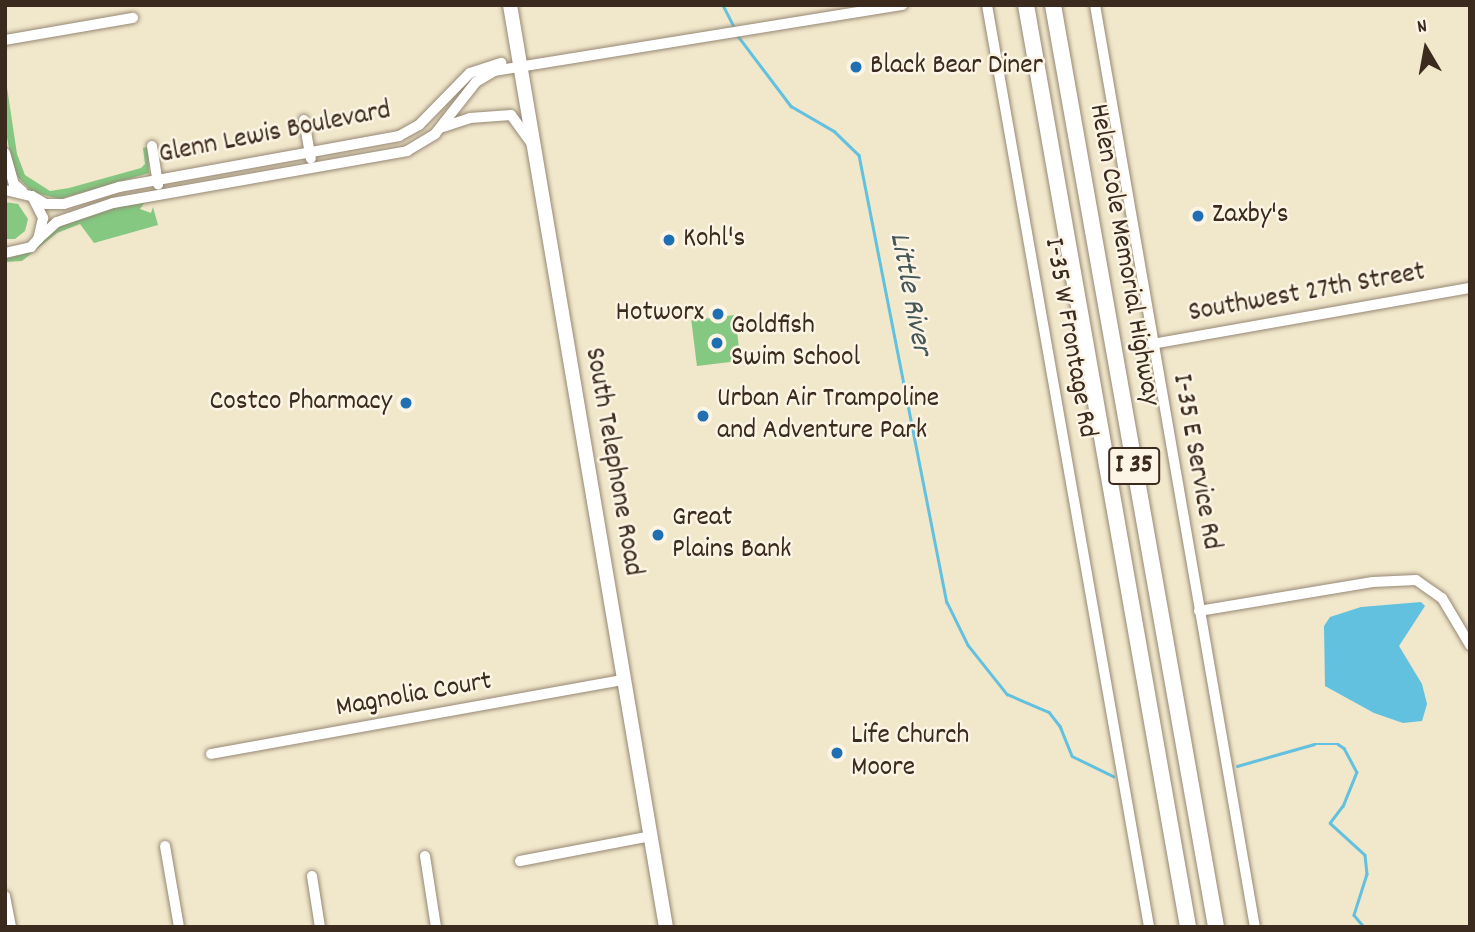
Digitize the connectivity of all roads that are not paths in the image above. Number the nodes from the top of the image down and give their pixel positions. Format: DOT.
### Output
graph roads {
  1 [pos="510,5"];
  2 [pos="903,5"];
  3 [pos="987,5"];
  4 [pos="1026,5"];
  5 [pos="1052,5"];
  6 [pos="1094,5"];
  7 [pos="133,18"];
  8 [pos="5,40"];
  9 [pos="521,67"];
  10 [pos="304,120"];
  11 [pos="438,131"];
  12 [pos="152,146"];
  13 [pos="534,150"];
  14 [pos="310,152"];
  15 [pos="5,153"];
  16 [pos="312,168"];
  17 [pos="158,180"];
  18 [pos="5,190"];
  19 [pos="27,194"];
  20 [pos="160,194"];
  21 [pos="38,239"];
  22 [pos="5,253"];
  23 [pos="1470,288"];
  24 [pos="1152,344"];
  25 [pos="1199,611"];
  26 [pos="1470,645"];
  27 [pos="624,680"];
  28 [pos="211,754"];
  29 [pos="651,836"];
  30 [pos="165,846"];
  31 [pos="425,856"];
  32 [pos="520,861"];
  33 [pos="312,876"];
  34 [pos="5,896"];
  35 [pos="10,927"];
  36 [pos="179,927"];
  37 [pos="320,927"];
  38 [pos="436,927"];
  39 [pos="666,927"];
  40 [pos="1149,927"];
  41 [pos="1188,927"];
  42 [pos="1216,927"];
  43 [pos="1255,927"];
  1 -- 9 [label="main road, South Telephone Road"];
  2 -- 9 [label="street"];
  3 -- 40 [label="street, I-35 W Frontage Rd"];
  4 -- 41 [label="highway, Helen Cole Memorial Highway / I 35"];
  5 -- 42 [label="highway, Helen Cole Memorial Highway / I 35"];
  6 -- 24 [label="street, I-35 E Service Rd"];
  7 -- 8 [label="street"];
  9 -- 11 [label="street, Glenn Lewis Boulevard"];
  9 -- 13 [label="main road, South Telephone Road"];
  9 -- 14 [label="street, Glenn Lewis Boulevard"];
  10 -- 14 [label="street"];
  11 -- 13 [label="street, Glenn Lewis Boulevard"];
  11 -- 16 [label="street, Glenn Lewis Boulevard"];
  12 -- 17 [label="street"];
  13 -- 27 [label="main road, South Telephone Road"];
  14 -- 16 [label="street"];
  14 -- 17 [label="street, Glenn Lewis Boulevard"];
  15 -- 19 [label="street"];
  16 -- 20 [label="street, Glenn Lewis Boulevard"];
  17 -- 19 [label="street, Glenn Lewis Boulevard"];
  17 -- 20 [label="street"];
  18 -- 19 [label="street, Glenn Lewis Boulevard"];
  19 -- 21 [label="street"];
  20 -- 21 [label="street, Glenn Lewis Boulevard"];
  21 -- 22 [label="street, Glenn Lewis Boulevard"];
  23 -- 24 [label="street, Southwest 27th Street"];
  24 -- 25 [label="street, I-35 E Service Rd"];
  25 -- 26 [label="street"];
  25 -- 43 [label="street, I-35 E Service Rd"];
  27 -- 28 [label="street, Magnolia Court"];
  27 -- 29 [label="main road, South Telephone Road"];
  29 -- 32 [label="street"];
  29 -- 39 [label="main road, South Telephone Road"];
  30 -- 36 [label="street"];
  31 -- 38 [label="street"];
  33 -- 37 [label="street"];
  34 -- 35 [label="street"];
}
